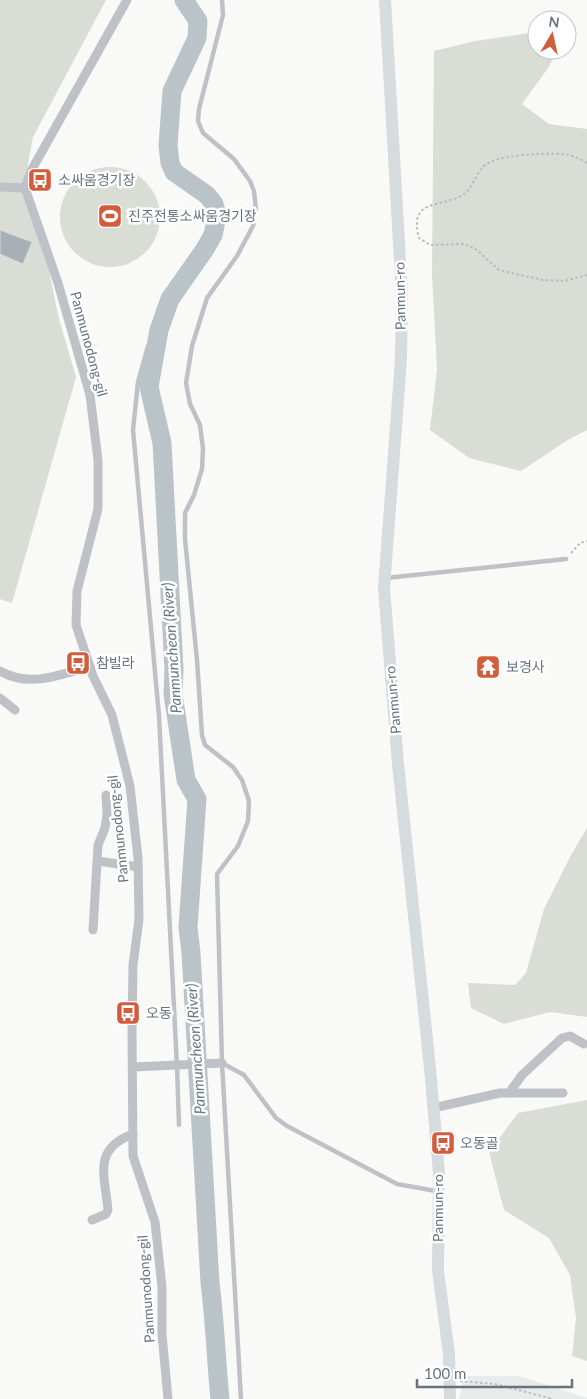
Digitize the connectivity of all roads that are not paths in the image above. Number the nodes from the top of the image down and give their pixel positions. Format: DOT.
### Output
graph roads {
  1 [pos="127,0"];
  2 [pos="222,0"];
  3 [pos="385,0"];
  4 [pos="0,187"];
  5 [pos="25,188"];
  6 [pos="148,346"];
  7 [pos="566,558"];
  8 [pos="385,578"];
  9 [pos="90,666"];
  10 [pos="0,671"];
  11 [pos="0,698"];
  12 [pos="15,710"];
  13 [pos="106,795"];
  14 [pos="98,861"];
  15 [pos="138,867"];
  16 [pos="93,930"];
  17 [pos="584,1044"];
  18 [pos="222,1063"];
  19 [pos="177,1066"];
  20 [pos="132,1067"];
  21 [pos="509,1093"];
  22 [pos="563,1093"];
  23 [pos="434,1108"];
  24 [pos="179,1125"];
  25 [pos="133,1134"];
  26 [pos="439,1192"];
  27 [pos="92,1220"];
  28 [pos="168,1399"];
  29 [pos="241,1399"];
  30 [pos="450,1399"];
  1 -- 5 [label="street"];
  2 -- 18 [label="lane"];
  3 -- 8 [label="street, Panmun-ro"];
  4 -- 5 [label="street"];
  5 -- 9 [label="street, Panmunodong-gil"];
  6 -- 19 [label="lane"];
  7 -- 8 [label="lane"];
  8 -- 23 [label="street, Panmun-ro"];
  9 -- 10 [label="street"];
  9 -- 15 [label="street, Panmunodong-gil"];
  11 -- 12 [label="street"];
  13 -- 14 [label="street"];
  14 -- 15 [label="street"];
  14 -- 16 [label="street"];
  15 -- 20 [label="street, Panmunodong-gil"];
  17 -- 21 [label="street"];
  18 -- 19 [label="street"];
  18 -- 26 [label="lane"];
  18 -- 29 [label="lane"];
  19 -- 20 [label="street"];
  19 -- 24 [label="lane"];
  20 -- 25 [label="street, Panmunodong-gil"];
  21 -- 22 [label="street"];
  21 -- 23 [label="street"];
  23 -- 26 [label="street, Panmun-ro"];
  25 -- 27 [label="street"];
  25 -- 28 [label="street, Panmunodong-gil"];
  26 -- 30 [label="street, Panmun-ro"];
}
